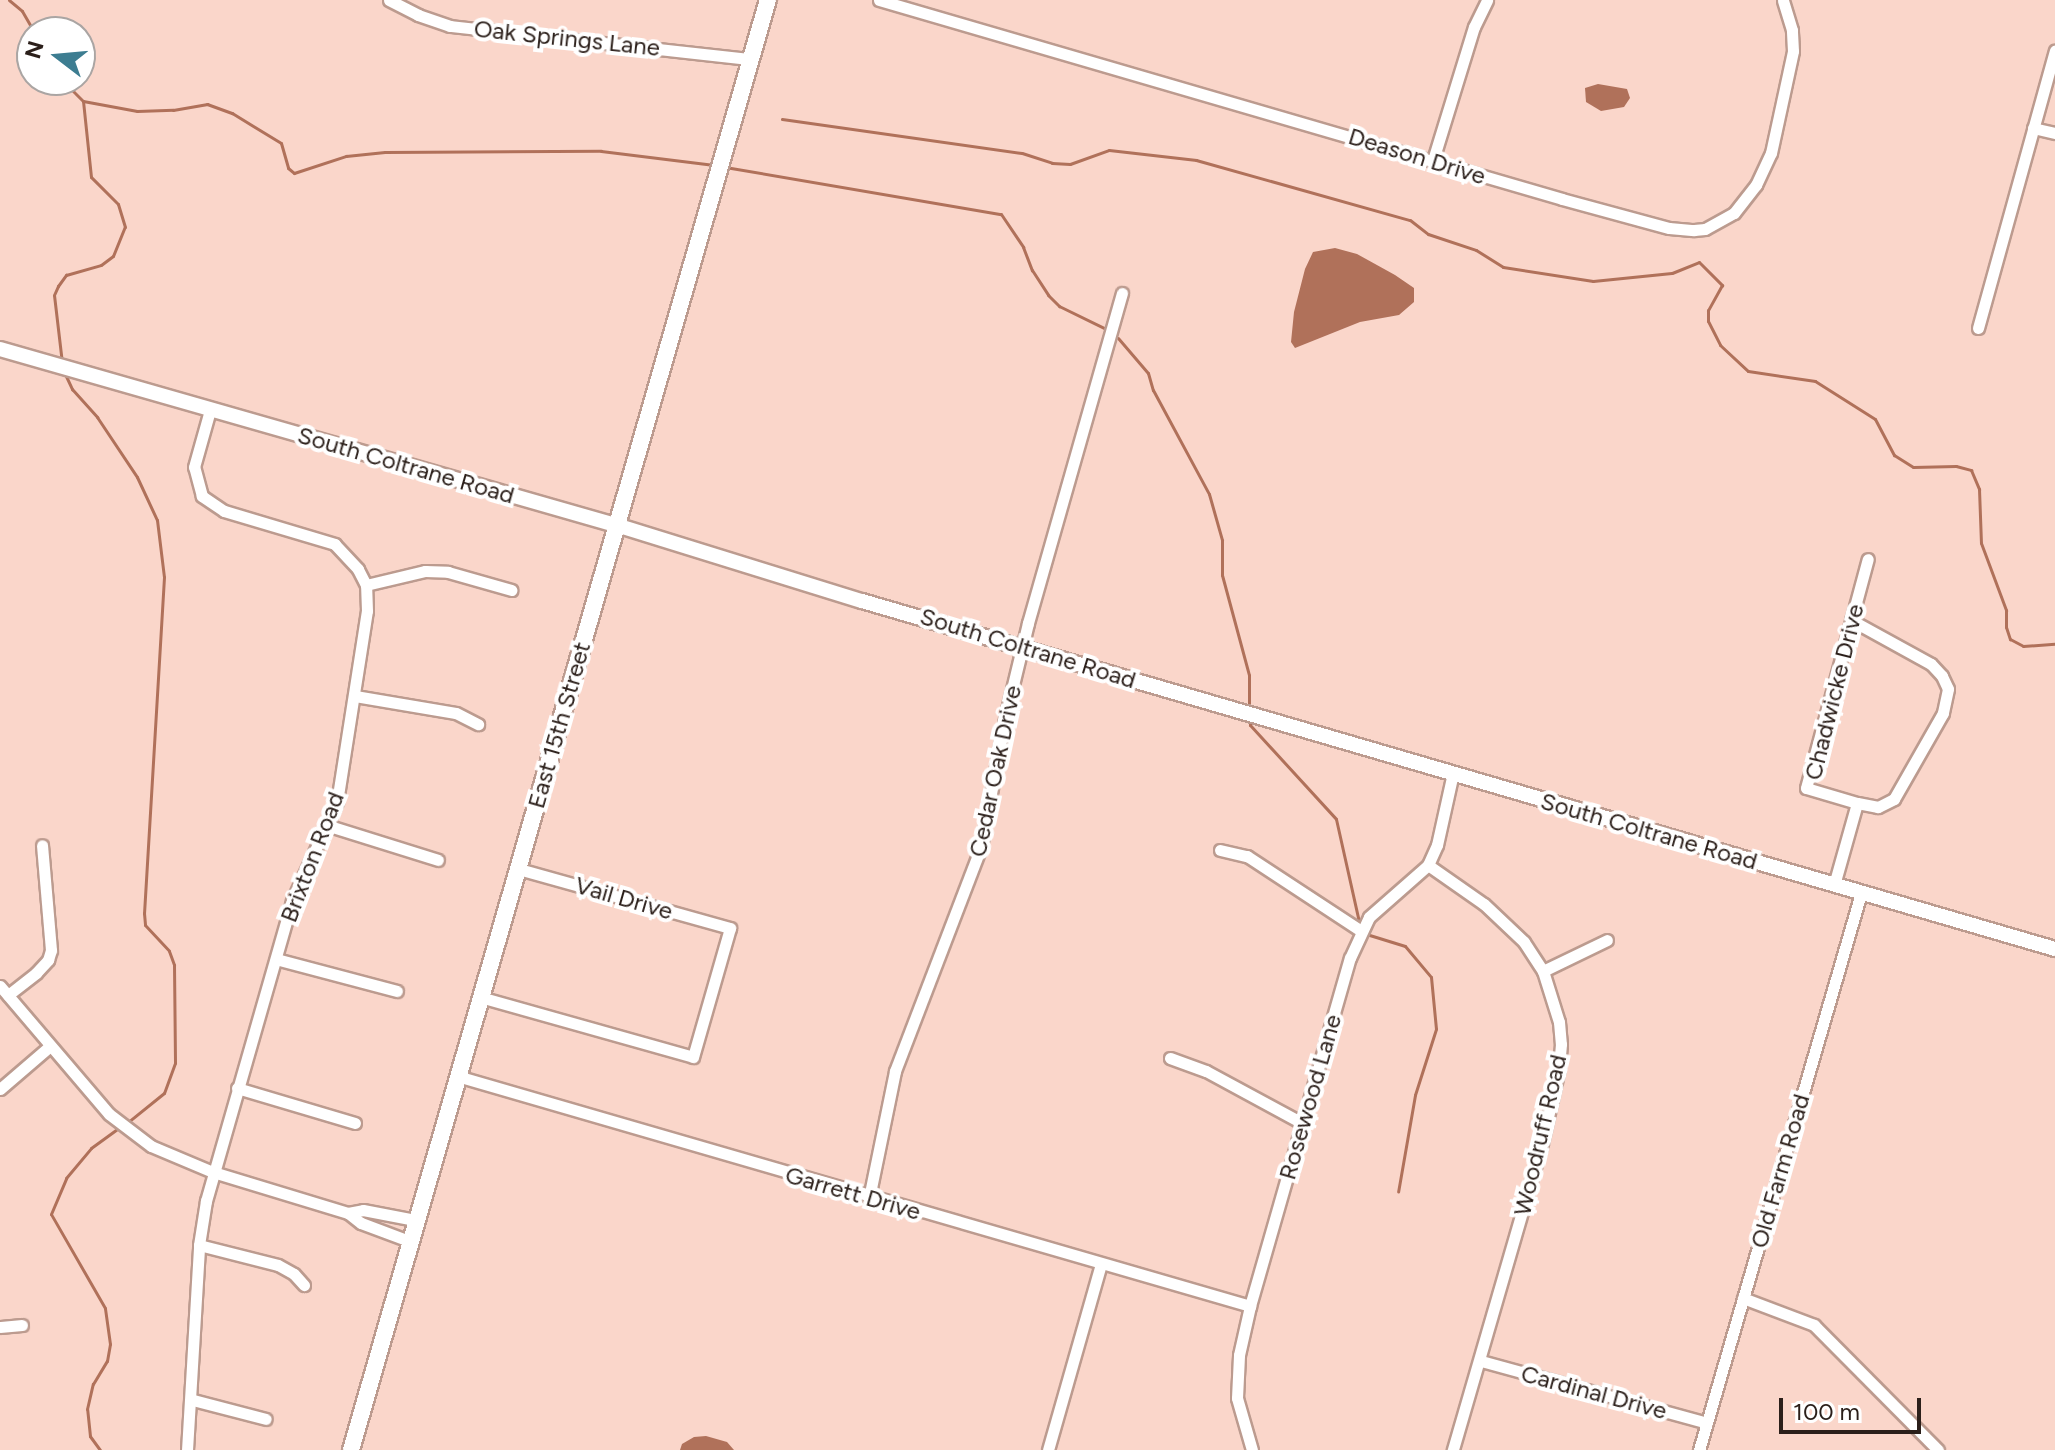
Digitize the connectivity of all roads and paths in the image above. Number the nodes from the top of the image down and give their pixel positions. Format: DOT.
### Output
graph roads {
  1 [pos="389,0"];
  2 [pos="768,0"];
  3 [pos="879,0"];
  4 [pos="1487,0"];
  5 [pos="1783,0"];
  6 [pos="2055,51"];
  7 [pos="750,59"];
  8 [pos="2033,128"];
  9 [pos="2055,133"];
  10 [pos="1433,160"];
  11 [pos="1122,293"];
  12 [pos="1978,328"];
  13 [pos="0,349"];
  14 [pos="210,410"];
  15 [pos="616,525"];
  16 [pos="1868,559"];
  17 [pos="366,585"];
  18 [pos="511,590"];
  19 [pos="1851,620"];
  20 [pos="1022,647"];
  21 [pos="355,696"];
  22 [pos="478,724"];
  23 [pos="1453,773"];
  24 [pos="1857,803"];
  25 [pos="329,826"];
  26 [pos="42,845"];
  27 [pos="1220,850"];
  28 [pos="438,860"];
  29 [pos="1428,865"];
  30 [pos="518,869"];
  31 [pos="1834,885"];
  32 [pos="1861,893"];
  33 [pos="1362,928"];
  34 [pos="1607,940"];
  35 [pos="2055,949"];
  36 [pos="276,959"];
  37 [pos="1543,971"];
  38 [pos="4,990"];
  39 [pos="397,991"];
  40 [pos="480,997"];
  41 [pos="50,1046"];
  42 [pos="1170,1058"];
  43 [pos="457,1076"];
  44 [pos="237,1088"];
  45 [pos="0,1089"];
  46 [pos="355,1123"];
  47 [pos="1302,1123"];
  48 [pos="213,1172"];
  49 [pos="869,1198"];
  50 [pos="348,1213"];
  51 [pos="415,1220"];
  52 [pos="409,1241"];
  53 [pos="199,1245"];
  54 [pos="1101,1264"];
  55 [pos="304,1285"];
  56 [pos="1743,1298"];
  57 [pos="1250,1306"];
  58 [pos="22,1325"];
  59 [pos="0,1327"];
  60 [pos="1481,1361"];
  61 [pos="193,1400"];
  62 [pos="266,1419"];
  63 [pos="1707,1423"];
  64 [pos="187,1450"];
  65 [pos="351,1450"];
  66 [pos="1048,1450"];
  67 [pos="1252,1450"];
  68 [pos="1453,1450"];
  69 [pos="1699,1450"];
  70 [pos="1938,1450"];
  1 -- 7 [label="street, Oak Springs Lane"];
  2 -- 7 [label="main road, East 15th Street"];
  3 -- 10 [label="street, Deason Drive"];
  4 -- 10 [label="street"];
  5 -- 10 [label="street, Deason Drive"];
  6 -- 8 [label="street"];
  7 -- 15 [label="main road, East 15th Street"];
  8 -- 9 [label="street"];
  8 -- 12 [label="street"];
  11 -- 20 [label="street, Cedar Oak Drive"];
  13 -- 14 [label="main road, South Coltrane Road"];
  14 -- 15 [label="main road, South Coltrane Road"];
  14 -- 17 [label="street"];
  15 -- 20 [label="main road, South Coltrane Road"];
  15 -- 30 [label="main road, East 15th Street"];
  16 -- 19 [label="street, Chadwicke Drive"];
  17 -- 18 [label="street"];
  17 -- 21 [label="street, Brixton Road"];
  19 -- 24 [label="street, Chadwicke Drive"];
  19 -- 24 [label="street"];
  20 -- 23 [label="main road, South Coltrane Road"];
  20 -- 49 [label="street, Cedar Oak Drive"];
  21 -- 22 [label="street"];
  21 -- 25 [label="street, Brixton Road"];
  23 -- 29 [label="street"];
  23 -- 31 [label="main road, South Coltrane Road"];
  24 -- 31 [label="street"];
  25 -- 28 [label="street"];
  25 -- 36 [label="street, Brixton Road"];
  26 -- 38 [label="street"];
  27 -- 33 [label="street"];
  29 -- 33 [label="street, Rosewood Lane"];
  29 -- 37 [label="street, Woodruff Road"];
  30 -- 40 [label="main road, East 15th Street"];
  30 -- 40 [label="street, Vail Drive"];
  31 -- 32 [label="main road, South Coltrane Road"];
  32 -- 35 [label="main road, South Coltrane Road"];
  32 -- 56 [label="street, Old Farm Road"];
  33 -- 47 [label="street, Rosewood Lane"];
  34 -- 37 [label="street"];
  36 -- 39 [label="street"];
  36 -- 44 [label="street, Brixton Road"];
  37 -- 60 [label="street, Woodruff Road"];
  38 -- 41 [label="street"];
  40 -- 43 [label="main road, East 15th Street"];
  41 -- 45 [label="street"];
  41 -- 48 [label="street"];
  42 -- 47 [label="street"];
  43 -- 49 [label="street, Garrett Drive"];
  43 -- 51 [label="main road, East 15th Street"];
  44 -- 46 [label="street"];
  44 -- 48 [label="street, Brixton Road"];
  47 -- 57 [label="street, Rosewood Lane"];
  48 -- 50 [label="street"];
  48 -- 53 [label="street, Brixton Road"];
  49 -- 54 [label="street, Garrett Drive"];
  50 -- 51 [label="street"];
  50 -- 52 [label="street"];
  51 -- 52 [label="main road, East 15th Street"];
  52 -- 65 [label="main road, East 15th Street"];
  53 -- 55 [label="street"];
  53 -- 61 [label="street, Brixton Road"];
  54 -- 57 [label="street, Garrett Drive"];
  54 -- 66 [label="street"];
  56 -- 63 [label="street, Old Farm Road"];
  56 -- 70 [label="street"];
  57 -- 67 [label="street, Rosewood Lane"];
  58 -- 59 [label="street"];
  60 -- 63 [label="street, Cardinal Drive"];
  60 -- 68 [label="street, Woodruff Road"];
  61 -- 62 [label="street"];
  61 -- 64 [label="street, Brixton Road"];
  63 -- 69 [label="street, Old Farm Road"];
}
